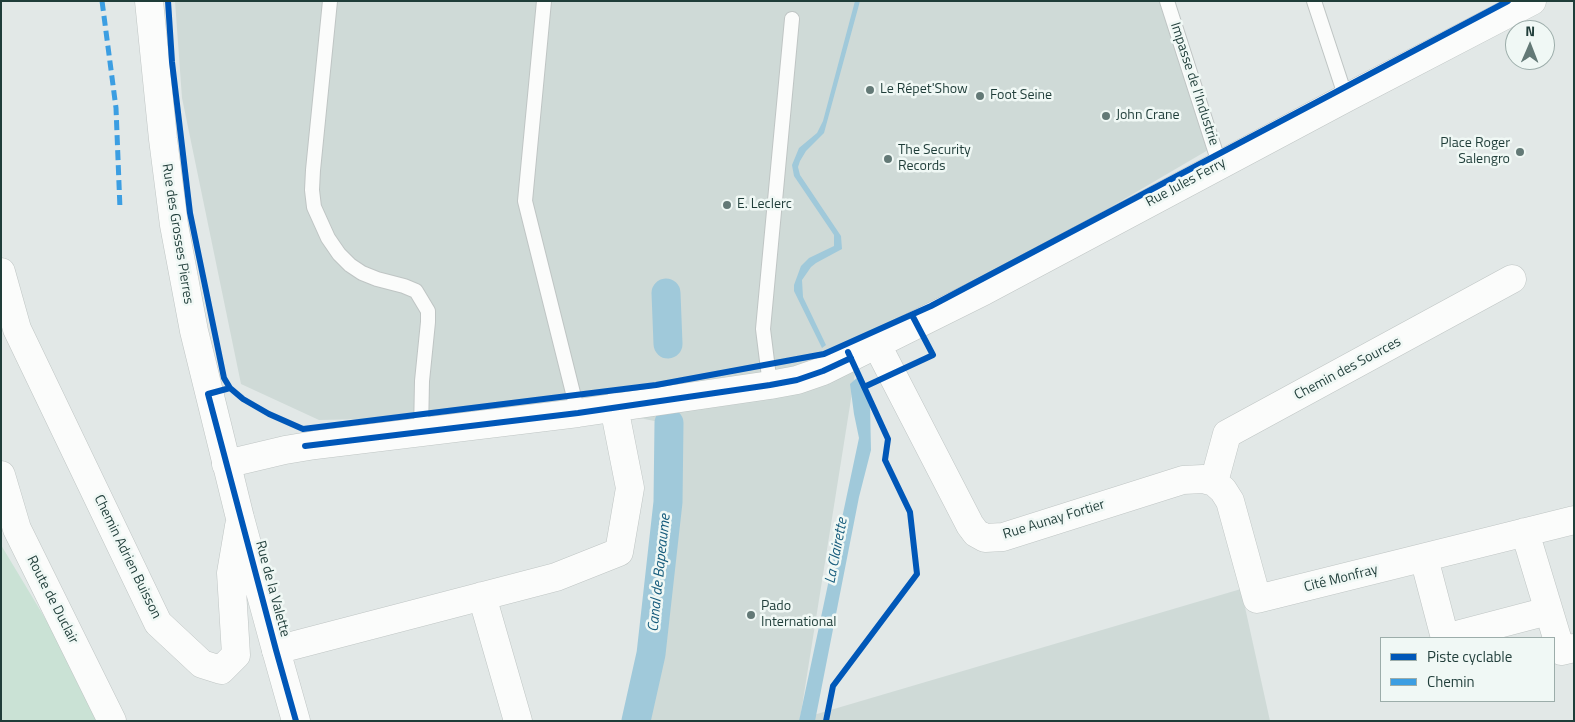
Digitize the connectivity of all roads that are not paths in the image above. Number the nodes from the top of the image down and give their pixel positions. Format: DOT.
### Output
graph roads {
  1 [pos="149,1"];
  2 [pos="330,1"];
  3 [pos="544,1"];
  4 [pos="1167,1"];
  5 [pos="1314,1"];
  6 [pos="1532,1"];
  7 [pos="792,19"];
  8 [pos="1346,98"];
  9 [pos="1220,166"];
  10 [pos="1,272"];
  11 [pos="1512,279"];
  12 [pos="877,345"];
  13 [pos="770,385"];
  14 [pos="614,407"];
  15 [pos="578,413"];
  16 [pos="421,432"];
  17 [pos="226,464"];
  18 [pos="1,475"];
  19 [pos="1214,482"];
  20 [pos="240,518"];
  21 [pos="1574,520"];
  22 [pos="1525,532"];
  23 [pos="1424,558"];
  24 [pos="482,596"];
  25 [pos="1548,611"];
  26 [pos="1445,637"];
  27 [pos="1449,637"];
  28 [pos="1574,648"];
  29 [pos="276,650"];
  30 [pos="112,721"];
  31 [pos="296,721"];
  32 [pos="518,721"];
  1 -- 17 [label="street, Rue des Grosses Pierres"];
  2 -- 16 [label="lane"];
  3 -- 15 [label="lane"];
  4 -- 9 [label="lane, Impasse de l'Industrie"];
  5 -- 8 [label="lane"];
  6 -- 8 [label="street, Rue Jules Ferry"];
  7 -- 13 [label="lane"];
  8 -- 9 [label="street, Rue Jules Ferry"];
  9 -- 12 [label="street, Rue Jules Ferry"];
  10 -- 20 [label="street, Chemin Adrien Buisson"];
  11 -- 19 [label="street, Chemin des Sources"];
  12 -- 13 [label="street, Rue Jules Ferry"];
  12 -- 19 [label="street, Rue Aunay Fortier"];
  13 -- 14 [label="street, Rue Jules Ferry"];
  14 -- 15 [label="street, Rue Jules Ferry"];
  14 -- 24 [label="street"];
  15 -- 16 [label="street, Rue Jules Ferry"];
  16 -- 17 [label="street, Rue Jules Ferry"];
  17 -- 20 [label="street, Rue de la Valette"];
  18 -- 30 [label="street, Route de Duclair"];
  19 -- 23 [label="street, Cité Monfray"];
  20 -- 29 [label="street, Rue de la Valette"];
  21 -- 22 [label="street, Cité Monfray"];
  22 -- 23 [label="street, Cité Monfray"];
  22 -- 25 [label="street"];
  23 -- 26 [label="street"];
  24 -- 29 [label="street"];
  24 -- 32 [label="street"];
  25 -- 27 [label="street"];
  25 -- 28 [label="street"];
  29 -- 31 [label="street, Rue de la Valette"];
}
